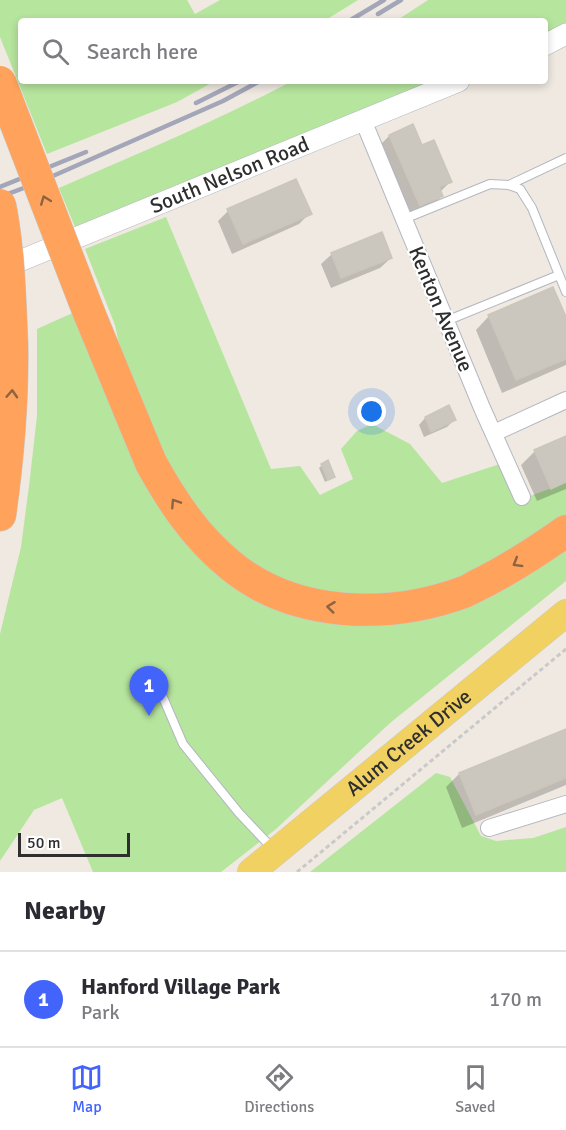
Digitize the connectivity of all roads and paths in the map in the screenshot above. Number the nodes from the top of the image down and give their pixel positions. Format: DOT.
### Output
graph roads {
  1 [pos="566,34"];
  2 [pos="548,43"];
  3 [pos="0,82"];
  4 [pos="452,84"];
  5 [pos="363,120"];
  6 [pos="566,158"];
  7 [pos="509,184"];
  8 [pos="0,205"];
  9 [pos="404,219"];
  10 [pos="0,269"];
  11 [pos="559,275"];
  12 [pos="566,291"];
  13 [pos="446,321"];
  14 [pos="566,400"];
  15 [pos="494,433"];
  16 [pos="522,497"];
  17 [pos="0,515"];
  18 [pos="566,531"];
  19 [pos="565,617"];
  20 [pos="566,649"];
  21 [pos="162,695"];
  22 [pos="566,804"];
  23 [pos="489,828"];
  24 [pos="276,852"];
  25 [pos="251,872"];
  26 [pos="297,872"];
  1 -- 2 [label="street"];
  18 -- 3 [label="highway, one-way, bridge"];
  4 -- 5 [label="street, South Nelson Road"];
  5 -- 9 [label="street, Kenton Avenue"];
  5 -- 10 [label="street, South Nelson Road"];
  6 -- 7 [label="lane"];
  7 -- 9 [label="lane"];
  7 -- 11 [label="lane"];
  17 -- 8 [label="highway, one-way, bridge"];
  9 -- 13 [label="street, Kenton Avenue"];
  11 -- 12 [label="lane"];
  11 -- 13 [label="lane"];
  13 -- 15 [label="street, Kenton Avenue"];
  14 -- 15 [label="street"];
  15 -- 16 [label="street, Kenton Avenue"];
  19 -- 24 [label="main road, Alum Creek Drive"];
  20 -- 26 [label="path"];
  21 -- 24 [label="lane"];
  22 -- 23 [label="street"];
  24 -- 25 [label="main road, Alum Creek Drive"];
}
